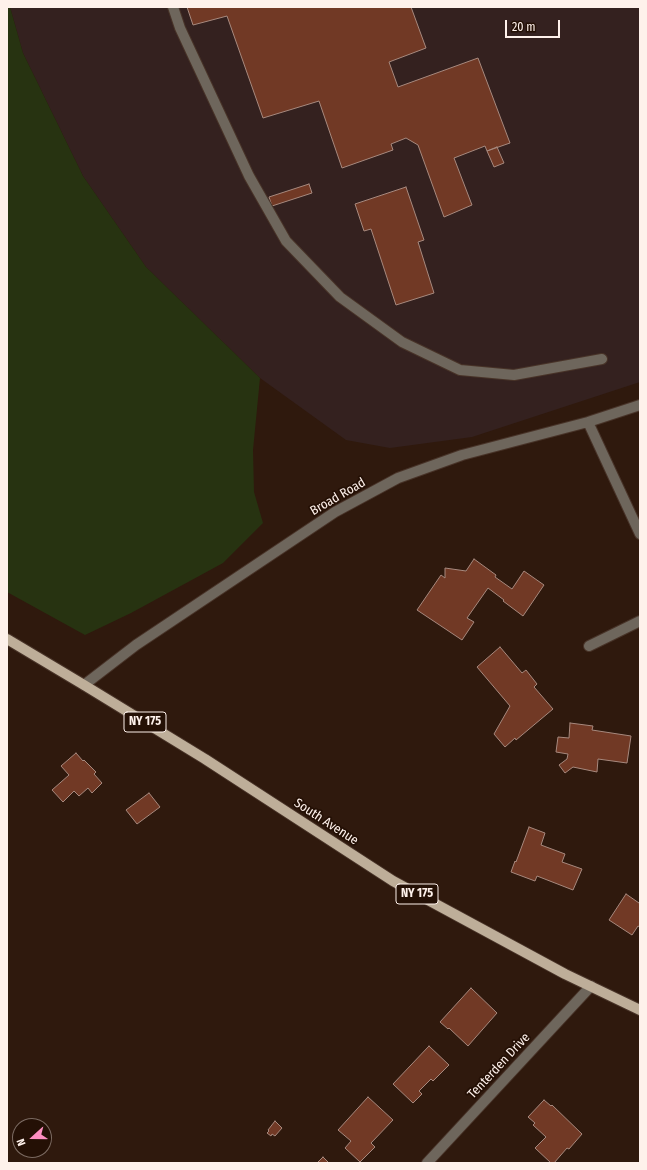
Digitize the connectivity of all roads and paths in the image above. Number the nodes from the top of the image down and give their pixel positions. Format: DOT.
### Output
graph roads {
  1 [pos="173,7"];
  2 [pos="602,359"];
  3 [pos="640,405"];
  4 [pos="588,422"];
  5 [pos="640,534"];
  6 [pos="640,621"];
  7 [pos="7,639"];
  8 [pos="589,646"];
  9 [pos="84,684"];
  10 [pos="590,986"];
  11 [pos="640,1010"];
  12 [pos="427,1163"];
  1 -- 2 [label="street"];
  3 -- 4 [label="street, Broad Road"];
  4 -- 5 [label="street"];
  4 -- 9 [label="street, Broad Road"];
  6 -- 8 [label="street"];
  7 -- 9 [label="main road, South Avenue / NY 175"];
  9 -- 10 [label="main road, South Avenue / NY 175"];
  10 -- 11 [label="main road, South Avenue / NY 175"];
  10 -- 12 [label="street, Tenterden Drive"];
}
